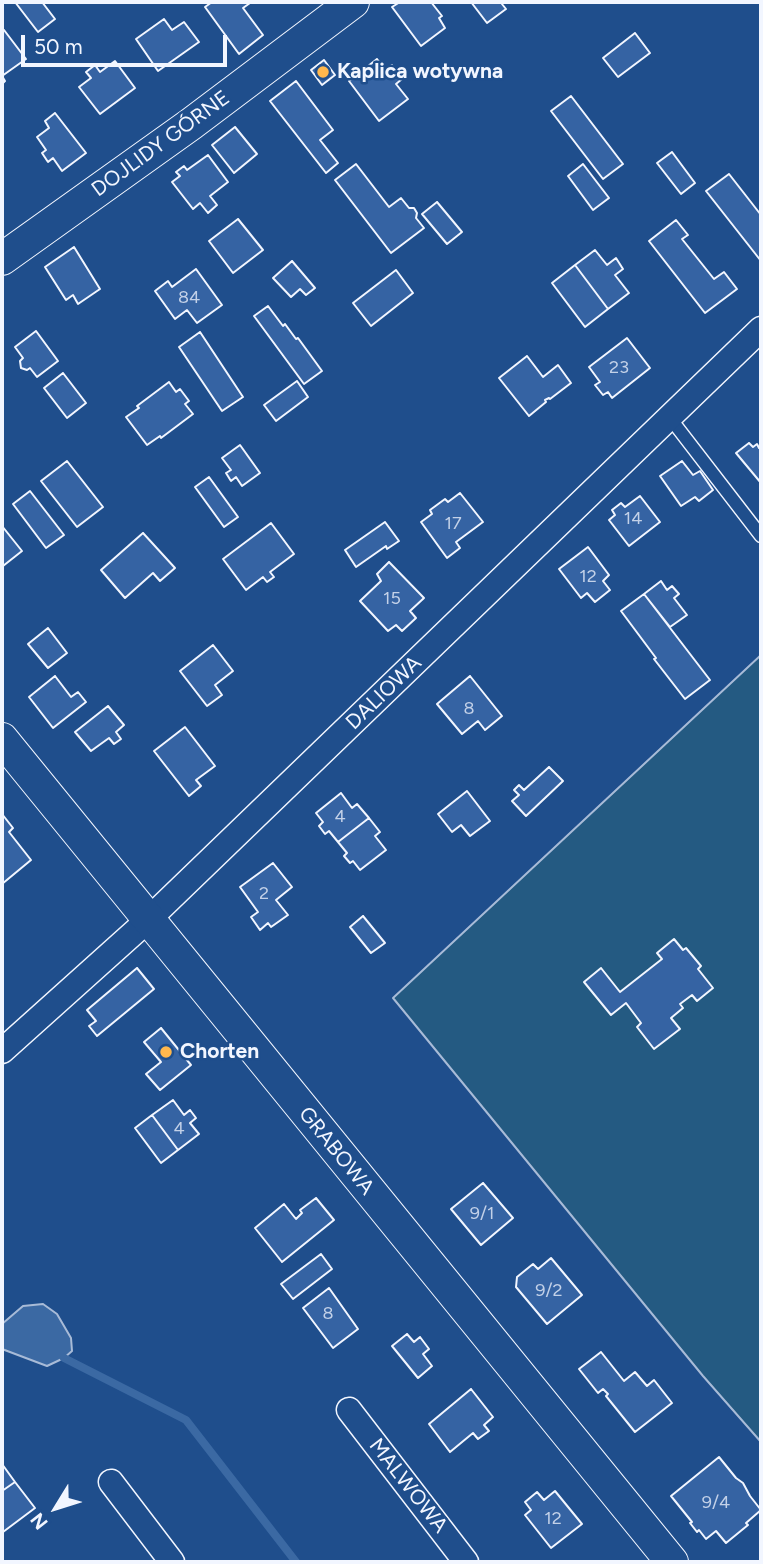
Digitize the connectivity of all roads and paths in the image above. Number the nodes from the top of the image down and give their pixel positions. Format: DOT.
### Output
graph roads {
  1 [pos="353,2"];
  2 [pos="2,259"];
  3 [pos="761,329"];
  4 [pos="670,418"];
  5 [pos="761,536"];
  6 [pos="2,739"];
  7 [pos="148,920"];
  8 [pos="2,1051"];
  9 [pos="349,1410"];
  10 [pos="111,1482"];
  11 [pos="172,1562"];
  12 [pos="466,1562"];
  13 [pos="673,1562"];
  1 -- 2 [label="street, DOJLIDY GÓRNE"];
  3 -- 4 [label="street, DALIOWA"];
  4 -- 5 [label="lane"];
  4 -- 7 [label="street, DALIOWA"];
  6 -- 7 [label="street, GRABOWA"];
  7 -- 8 [label="street, DALIOWA"];
  7 -- 13 [label="street, GRABOWA"];
  9 -- 12 [label="street, MALWOWA"];
  10 -- 11 [label="street"];
}
